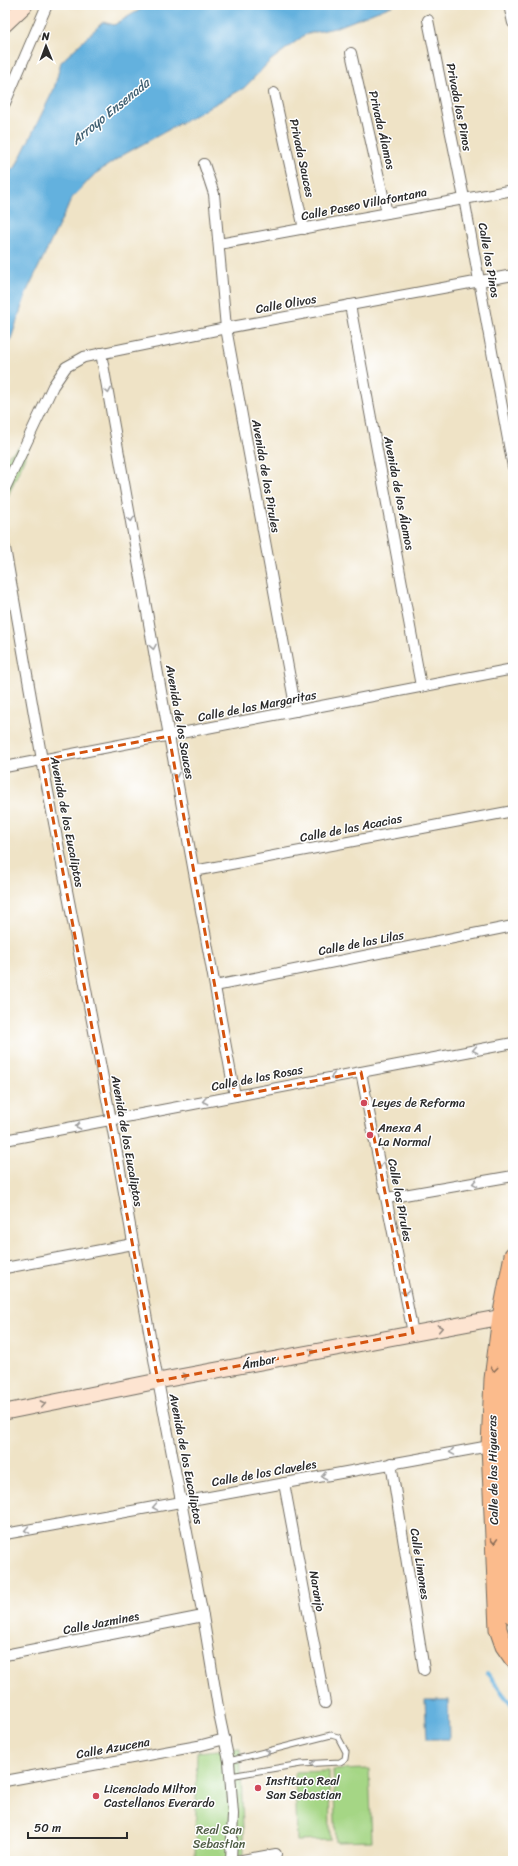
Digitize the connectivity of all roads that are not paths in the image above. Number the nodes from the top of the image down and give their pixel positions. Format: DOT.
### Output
graph roads {
  1 [pos="25,5"];
  2 [pos="47,5"];
  3 [pos="509,5"];
  4 [pos="428,20"];
  5 [pos="5,24"];
  6 [pos="513,24"];
  7 [pos="351,53"];
  8 [pos="274,93"];
  9 [pos="5,103"];
  10 [pos="204,164"];
  11 [pos="513,190"];
  12 [pos="464,198"];
  13 [pos="387,213"];
  14 [pos="304,229"];
  15 [pos="219,244"];
  16 [pos="513,275"];
  17 [pos="479,281"];
  18 [pos="350,305"];
  19 [pos="226,328"];
  20 [pos="101,353"];
  21 [pos="513,467"];
  22 [pos="5,488"];
  23 [pos="5,548"];
  24 [pos="513,669"];
  25 [pos="421,686"];
  26 [pos="296,711"];
  27 [pos="169,736"];
  28 [pos="42,760"];
  29 [pos="5,767"];
  30 [pos="513,811"];
  31 [pos="194,871"];
  32 [pos="513,926"];
  33 [pos="215,986"];
  34 [pos="513,1043"];
  35 [pos="361,1072"];
  36 [pos="235,1096"];
  37 [pos="111,1120"];
  38 [pos="5,1140"];
  39 [pos="513,1176"];
  40 [pos="387,1198"];
  41 [pos="133,1244"];
  42 [pos="513,1255"];
  43 [pos="5,1268"];
  44 [pos="509,1318"];
  45 [pos="413,1333"];
  46 [pos="158,1381"];
  47 [pos="5,1412"];
  48 [pos="497,1445"];
  49 [pos="391,1463"];
  50 [pos="284,1483"];
  51 [pos="181,1502"];
  52 [pos="5,1534"];
  53 [pos="203,1616"];
  54 [pos="513,1616"];
  55 [pos="5,1655"];
  56 [pos="513,1659"];
  57 [pos="424,1670"];
  58 [pos="325,1703"];
  59 [pos="225,1739"];
  60 [pos="229,1761"];
  61 [pos="230,1776"];
  62 [pos="5,1781"];
  63 [pos="276,1854"];
  64 [pos="231,1861"];
  65 [pos="237,1861"];
  1 -- 5 [label="main road"];
  2 -- 9 [label="street"];
  3 -- 6 [label="street"];
  4 -- 12 [label="street, Privada los Pinos"];
  7 -- 13 [label="street, Privada Álamos"];
  8 -- 14 [label="street, Privada Sauces"];
  10 -- 15 [label="street, Avenida de los Pirules"];
  11 -- 12 [label="street, Calle Paseo Villafontana"];
  12 -- 13 [label="street, Calle Paseo Villafontana"];
  12 -- 17 [label="street, Calle los Pinos"];
  13 -- 14 [label="street, Calle Paseo Villafontana"];
  14 -- 15 [label="street, Calle Paseo Villafontana"];
  15 -- 19 [label="street, Avenida de los Pirules"];
  16 -- 17 [label="street, Calle Olivos"];
  17 -- 18 [label="street, Calle Olivos"];
  17 -- 21 [label="street, Calle los Pinos"];
  18 -- 19 [label="street, Calle Olivos"];
  18 -- 25 [label="street, Avenida de los Álamos"];
  19 -- 20 [label="street, Calle Olivos"];
  19 -- 26 [label="street, Avenida de los Pirules"];
  20 -- 22 [label="street, Calle Olivos"];
  20 -- 27 [label="street, Avenida de los Sauces, one-way"];
  23 -- 28 [label="street, Avenida de los Eucaliptos"];
  24 -- 25 [label="street, Calle de las Margaritas"];
  25 -- 26 [label="street, Calle de las Margaritas"];
  26 -- 27 [label="street, Calle de las Margaritas"];
  27 -- 28 [label="street, Calle de las Margaritas"];
  27 -- 31 [label="street, Avenida de los Sauces, one-way"];
  28 -- 29 [label="street, Calle de las Margaritas"];
  28 -- 37 [label="street, Avenida de los Eucaliptos"];
  30 -- 31 [label="street, Calle de las Acacias"];
  31 -- 33 [label="street, Avenida de los Sauces"];
  32 -- 33 [label="street, Calle de las Lilas"];
  33 -- 36 [label="street, Avenida de los Sauces"];
  34 -- 35 [label="street, Calle de las Rosas, one-way"];
  35 -- 36 [label="street, Calle de las Rosas, one-way"];
  35 -- 40 [label="street, Calle los Pirules, one-way"];
  36 -- 37 [label="street, Calle de las Rosas, one-way"];
  37 -- 38 [label="street, Calle de las Rosas, one-way"];
  37 -- 41 [label="street, Avenida de los Eucaliptos"];
  39 -- 40 [label="street, one-way"];
  40 -- 45 [label="street, Calle los Pirules, one-way"];
  41 -- 43 [label="street"];
  41 -- 46 [label="street, Avenida de los Eucaliptos"];
  42 -- 44 [label="main road, Calle de las Higueras"];
  45 -- 44 [label="main road, Ámbar, one-way"];
  44 -- 48 [label="main road, Calle de las Higueras"];
  46 -- 45 [label="main road, Ámbar, one-way"];
  47 -- 46 [label="main road, Ámbar, one-way"];
  46 -- 51 [label="street, Avenida de los Eucaliptos"];
  48 -- 49 [label="street, Calle de los Claveles, one-way"];
  48 -- 54 [label="main road, Calle de las Higueras"];
  48 -- 56 [label="main road, Calle de las Higueras, one-way"];
  49 -- 50 [label="street, Calle de los Claveles, one-way"];
  49 -- 57 [label="street, Calle Limones"];
  50 -- 51 [label="street, Calle de los Claveles"];
  50 -- 58 [label="street, Naranjo"];
  51 -- 52 [label="street, Calle de los Claveles, one-way"];
  51 -- 53 [label="street, Avenida de los Eucaliptos"];
  53 -- 55 [label="street, Calle Jazmines"];
  53 -- 59 [label="street, Avenida de los Eucaliptos"];
  59 -- 60 [label="street, Avenida de los Eucaliptos"];
  59 -- 62 [label="street, Calle Azucena"];
  60 -- 61 [label="street, Avenida de los Eucaliptos"];
  60 -- 61 [label="lane, one-way"];
  61 -- 64 [label="street, Avenida de los Eucaliptos"];
  63 -- 65 [label="street"];
}
